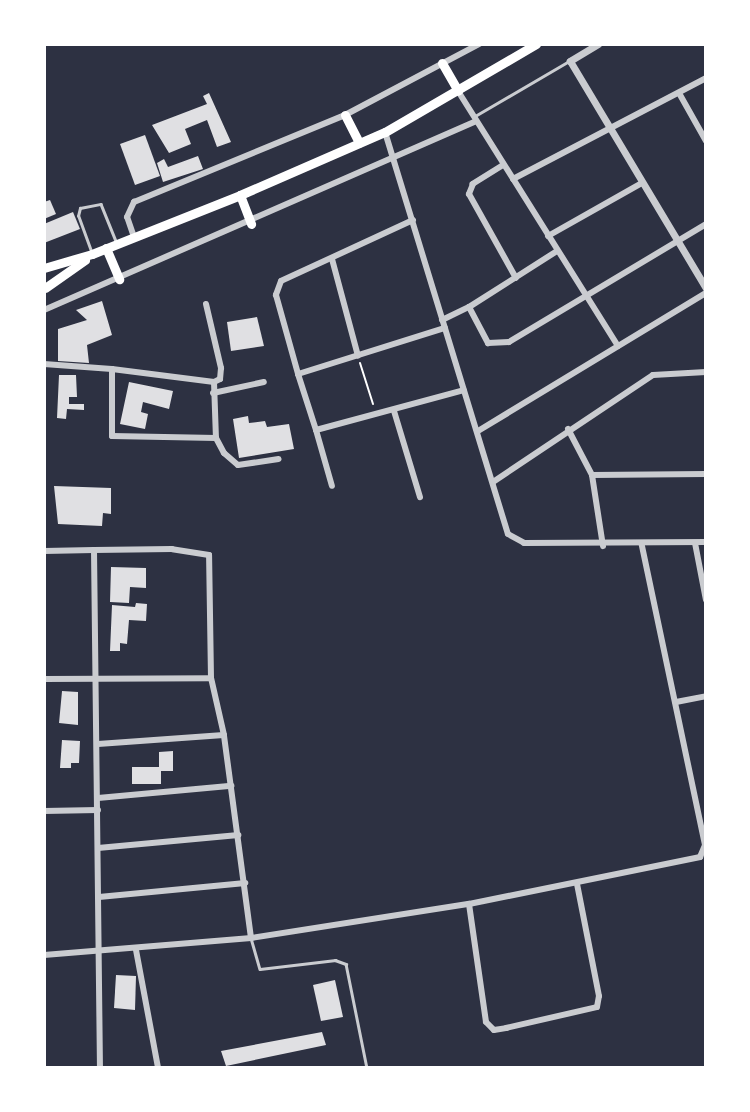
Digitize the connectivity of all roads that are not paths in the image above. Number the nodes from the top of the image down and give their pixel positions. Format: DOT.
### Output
graph roads {
  1 [pos="479,44"];
  2 [pos="536,44"];
  3 [pos="598,44"];
  4 [pos="570,61"];
  5 [pos="442,63"];
  6 [pos="706,78"];
  7 [pos="458,91"];
  8 [pos="679,93"];
  9 [pos="345,115"];
  10 [pos="474,120"];
  11 [pos="608,131"];
  12 [pos="384,132"];
  13 [pos="706,141"];
  14 [pos="359,143"];
  15 [pos="395,159"];
  16 [pos="503,164"];
  17 [pos="513,178"];
  18 [pos="642,183"];
  19 [pos="240,195"];
  20 [pos="414,220"];
  21 [pos="251,224"];
  22 [pos="706,224"];
  23 [pos="548,236"];
  24 [pos="134,237"];
  25 [pos="677,241"];
  26 [pos="117,244"];
  27 [pos="106,248"];
  28 [pos="557,251"];
  29 [pos="92,254"];
  30 [pos="332,259"];
  31 [pos="44,268"];
  32 [pos="516,278"];
  33 [pos="119,279"];
  34 [pos="44,289"];
  35 [pos="706,290"];
  36 [pos="585,295"];
  37 [pos="206,304"];
  38 [pos="469,307"];
  39 [pos="44,310"];
  40 [pos="442,320"];
  41 [pos="445,328"];
  42 [pos="618,346"];
  43 [pos="358,356"];
  44 [pos="44,364"];
  45 [pos="112,369"];
  46 [pos="706,372"];
  47 [pos="298,374"];
  48 [pos="214,382"];
  49 [pos="264,382"];
  50 [pos="464,390"];
  51 [pos="214,393"];
  52 [pos="394,411"];
  53 [pos="568,429"];
  54 [pos="316,430"];
  55 [pos="478,431"];
  56 [pos="216,438"];
  57 [pos="279,459"];
  58 [pos="706,474"];
  59 [pos="592,475"];
  60 [pos="493,482"];
  61 [pos="332,486"];
  62 [pos="420,497"];
  63 [pos="706,542"];
  64 [pos="695,543"];
  65 [pos="642,545"];
  66 [pos="603,546"];
  67 [pos="94,550"];
  68 [pos="44,551"];
  69 [pos="706,600"];
  70 [pos="98,678"];
  71 [pos="211,678"];
  72 [pos="44,679"];
  73 [pos="706,696"];
  74 [pos="676,702"];
  75 [pos="224,735"];
  76 [pos="98,744"];
  77 [pos="231,786"];
  78 [pos="98,798"];
  79 [pos="99,810"];
  80 [pos="44,811"];
  81 [pos="238,835"];
  82 [pos="98,848"];
  83 [pos="245,883"];
  84 [pos="577,884"];
  85 [pos="99,897"];
  86 [pos="469,904"];
  87 [pos="251,939"];
  88 [pos="136,950"];
  89 [pos="99,953"];
  90 [pos="44,955"];
  91 [pos="100,1068"];
  92 [pos="158,1068"];
  93 [pos="367,1068"];
  1 -- 5 [label="street"];
  2 -- 7 [label="main road"];
  3 -- 4 [label="street"];
  4 -- 10 [label="lane"];
  4 -- 11 [label="street"];
  5 -- 7 [label="main road"];
  5 -- 9 [label="street"];
  6 -- 8 [label="street"];
  7 -- 10 [label="street"];
  7 -- 12 [label="main road"];
  8 -- 11 [label="street"];
  8 -- 13 [label="street"];
  9 -- 14 [label="main road"];
  9 -- 24 [label="street"];
  10 -- 15 [label="street"];
  10 -- 16 [label="street"];
  11 -- 17 [label="street"];
  11 -- 18 [label="street"];
  12 -- 14 [label="main road"];
  12 -- 15 [label="street"];
  14 -- 19 [label="main road"];
  15 -- 20 [label="street"];
  15 -- 21 [label="street"];
  16 -- 17 [label="street"];
  16 -- 32 [label="street"];
  17 -- 23 [label="street"];
  18 -- 23 [label="street"];
  18 -- 25 [label="street"];
  19 -- 21 [label="main road"];
  19 -- 24 [label="main road"];
  20 -- 30 [label="street"];
  20 -- 40 [label="street"];
  21 -- 33 [label="street"];
  22 -- 25 [label="street"];
  23 -- 28 [label="street"];
  24 -- 26 [label="main road"];
  25 -- 35 [label="street"];
  25 -- 36 [label="street"];
  26 -- 27 [label="main road"];
  26 -- 29 [label="lane"];
  27 -- 29 [label="main road"];
  27 -- 33 [label="main road"];
  28 -- 32 [label="street"];
  28 -- 36 [label="street"];
  29 -- 31 [label="main road"];
  29 -- 34 [label="main road"];
  30 -- 43 [label="street"];
  30 -- 47 [label="street"];
  32 -- 38 [label="street"];
  33 -- 39 [label="street"];
  35 -- 42 [label="street"];
  36 -- 38 [label="street"];
  36 -- 42 [label="street"];
  37 -- 48 [label="street"];
  38 -- 40 [label="street"];
  40 -- 41 [label="street"];
  41 -- 43 [label="street"];
  41 -- 50 [label="street"];
  42 -- 55 [label="street"];
  43 -- 47 [label="street"];
  44 -- 45 [label="street"];
  45 -- 48 [label="street"];
  45 -- 56 [label="street"];
  46 -- 53 [label="street"];
  47 -- 54 [label="street"];
  48 -- 51 [label="street"];
  49 -- 51 [label="street"];
  50 -- 52 [label="street"];
  50 -- 55 [label="street"];
  51 -- 56 [label="street"];
  52 -- 54 [label="street"];
  52 -- 62 [label="street"];
  53 -- 59 [label="street"];
  53 -- 60 [label="street"];
  54 -- 61 [label="street"];
  55 -- 60 [label="street"];
  56 -- 57 [label="street"];
  58 -- 59 [label="street"];
  59 -- 66 [label="street"];
  60 -- 66 [label="street"];
  63 -- 64 [label="street"];
  64 -- 65 [label="street"];
  64 -- 69 [label="street"];
  65 -- 66 [label="street"];
  65 -- 74 [label="street"];
  67 -- 68 [label="street"];
  67 -- 70 [label="street"];
  67 -- 71 [label="street"];
  70 -- 71 [label="street"];
  70 -- 72 [label="street"];
  70 -- 76 [label="street"];
  71 -- 75 [label="street"];
  73 -- 74 [label="street"];
  74 -- 84 [label="street"];
  75 -- 76 [label="street"];
  75 -- 77 [label="street"];
  76 -- 78 [label="street"];
  77 -- 78 [label="street"];
  77 -- 81 [label="street"];
  78 -- 79 [label="street"];
  79 -- 80 [label="street"];
  79 -- 82 [label="street"];
  81 -- 82 [label="street"];
  81 -- 83 [label="street"];
  82 -- 85 [label="street"];
  83 -- 85 [label="street"];
  83 -- 87 [label="street"];
  84 -- 86 [label="street"];
  84 -- 86 [label="street"];
  85 -- 89 [label="street"];
  86 -- 87 [label="street"];
  87 -- 88 [label="street"];
  87 -- 93 [label="lane"];
  88 -- 89 [label="street"];
  88 -- 92 [label="street"];
  89 -- 90 [label="street"];
  89 -- 91 [label="street"];
}
